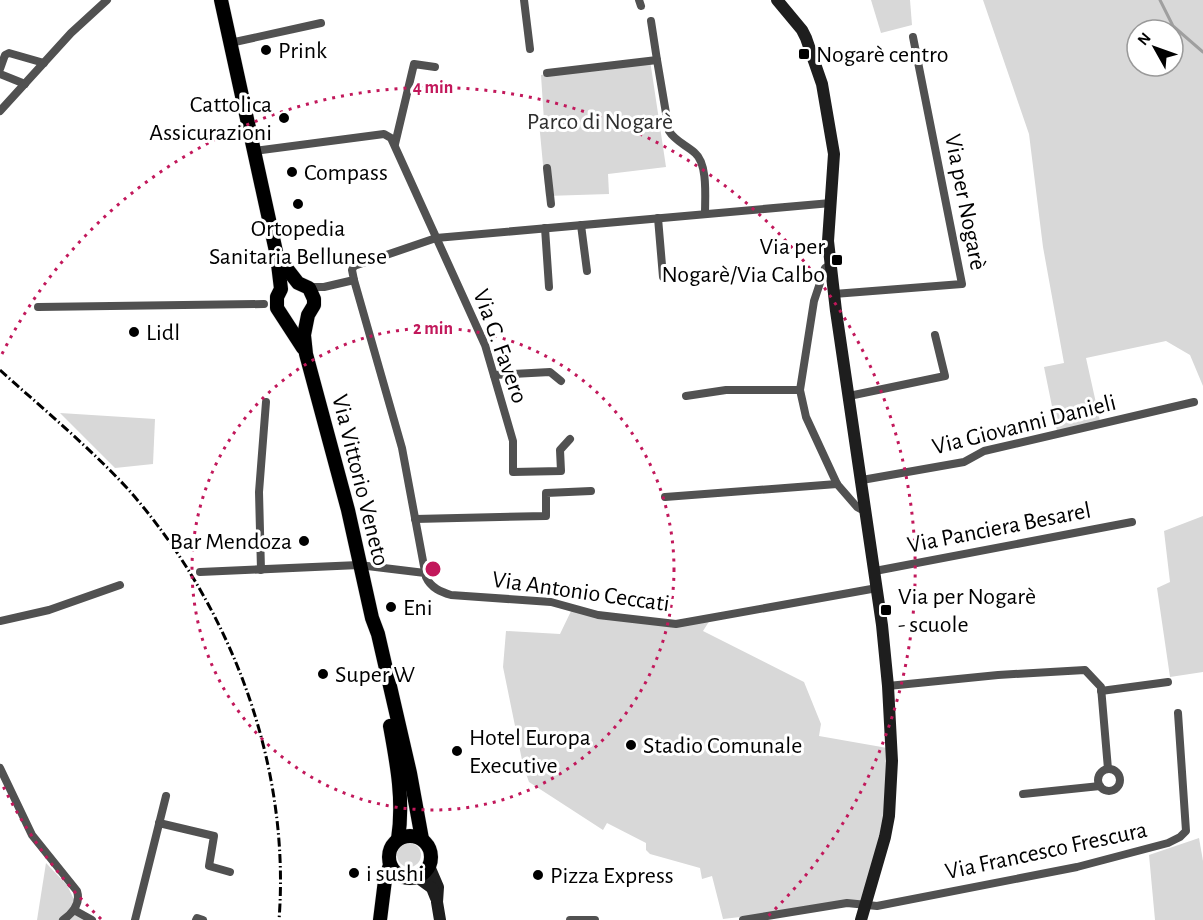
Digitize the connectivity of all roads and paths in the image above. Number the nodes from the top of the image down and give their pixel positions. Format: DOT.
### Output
graph roads {
  1 [pos="107,0"];
  2 [pos="220,0"];
  3 [pos="524,0"];
  4 [pos="777,0"];
  5 [pos="651,21"];
  6 [pos="321,23"];
  7 [pos="913,38"];
  8 [pos="230,43"];
  9 [pos="530,49"];
  10 [pos="657,60"];
  11 [pos="44,63"];
  12 [pos="1,65"];
  13 [pos="435,68"];
  14 [pos="547,73"];
  15 [pos="0,74"];
  16 [pos="25,84"];
  17 [pos="0,111"];
  18 [pos="395,144"];
  19 [pos="254,151"];
  20 [pos="548,168"];
  21 [pos="831,203"];
  22 [pos="551,204"];
  23 [pos="705,214"];
  24 [pos="658,218"];
  25 [pos="582,225"];
  26 [pos="545,228"];
  27 [pos="436,238"];
  28 [pos="277,256"];
  29 [pos="831,264"];
  30 [pos="587,271"];
  31 [pos="663,278"];
  32 [pos="354,280"];
  33 [pos="549,287"];
  34 [pos="281,289"];
  35 [pos="306,290"];
  36 [pos="834,294"];
  37 [pos="264,304"];
  38 [pos="38,307"];
  39 [pos="308,315"];
  40 [pos="285,318"];
  41 [pos="935,335"];
  42 [pos="306,354"];
  43 [pos="494,375"];
  44 [pos="561,381"];
  45 [pos="800,390"];
  46 [pos="686,396"];
  47 [pos="849,396"];
  48 [pos="266,402"];
  49 [pos="1194,402"];
  50 [pos="570,439"];
  51 [pos="862,480"];
  52 [pos="837,484"];
  53 [pos="591,490"];
  54 [pos="665,497"];
  55 [pos="866,512"];
  56 [pos="415,519"];
  57 [pos="1131,522"];
  58 [pos="359,565"];
  59 [pos="261,570"];
  60 [pos="875,571"];
  61 [pos="200,572"];
  62 [pos="425,573"];
  63 [pos="120,585"];
  64 [pos="877,588"];
  65 [pos="372,618"];
  66 [pos="0,621"];
  67 [pos="1168,682"];
  68 [pos="888,686"];
  69 [pos="1101,691"];
  70 [pos="1178,712"];
  71 [pos="0,768"];
  72 [pos="1108,769"];
  73 [pos="1100,786"];
  74 [pos="1023,794"];
  75 [pos="166,796"];
  76 [pos="159,823"];
  77 [pos="398,839"];
  78 [pos="422,839"];
  79 [pos="390,865"];
  80 [pos="429,866"];
  81 [pos="230,872"];
  82 [pos="403,877"];
  83 [pos="417,877"];
  84 [pos="437,902"];
  85 [pos="866,906"];
  86 [pos="74,910"];
  87 [pos="381,913"];
  88 [pos="63,920"];
  89 [pos="92,920"];
  90 [pos="135,920"];
  91 [pos="196,920"];
  92 [pos="203,920"];
  93 [pos="440,920"];
  94 [pos="571,920"];
  95 [pos="594,920"];
  96 [pos="743,920"];
  97 [pos="749,920"];
  98 [pos="861,920"];
  1 -- 11 [label="street"];
  2 -- 8 [label="main road, Via Vittorio Veneto"];
  3 -- 9 [label="street"];
  4 -- 21 [label="street"];
  5 -- 10 [label="street"];
  6 -- 8 [label="street"];
  7 -- 36 [label="street, Via per Nogarè"];
  8 -- 19 [label="main road, Via Vittorio Veneto"];
  10 -- 14 [label="street"];
  10 -- 23 [label="street"];
  11 -- 12 [label="street"];
  11 -- 16 [label="street"];
  13 -- 18 [label="street"];
  15 -- 16 [label="street"];
  16 -- 17 [label="street"];
  18 -- 19 [label="street"];
  18 -- 27 [label="street, Via G. Favero"];
  19 -- 28 [label="main road, Via Vittorio Veneto"];
  20 -- 22 [label="street"];
  21 -- 23 [label="street"];
  21 -- 29 [label="street"];
  23 -- 24 [label="street"];
  24 -- 25 [label="street"];
  24 -- 31 [label="street"];
  25 -- 26 [label="street"];
  25 -- 30 [label="street"];
  26 -- 27 [label="street"];
  26 -- 33 [label="street"];
  27 -- 32 [label="street"];
  27 -- 43 [label="street, Via G. Favero"];
  28 -- 34 [label="main road, Via Vittorio Veneto"];
  28 -- 35 [label="main road, Via Vittorio Veneto"];
  29 -- 36 [label="street"];
  29 -- 45 [label="street"];
  32 -- 35 [label="street"];
  32 -- 56 [label="street"];
  34 -- 35 [label="main road"];
  34 -- 40 [label="main road, Via Vittorio Veneto"];
  35 -- 39 [label="main road, Via Vittorio Veneto"];
  36 -- 47 [label="street"];
  37 -- 38 [label="street"];
  39 -- 40 [label="main road"];
  39 -- 42 [label="main road, Via Vittorio Veneto"];
  40 -- 42 [label="main road, Via Vittorio Veneto"];
  41 -- 47 [label="street"];
  42 -- 58 [label="main road, Via Vittorio Veneto"];
  43 -- 44 [label="street"];
  43 -- 50 [label="street, Via G. Favero"];
  45 -- 46 [label="street"];
  45 -- 52 [label="street"];
  47 -- 51 [label="street"];
  48 -- 59 [label="street"];
  49 -- 51 [label="street, Via Giovanni Danieli"];
  51 -- 55 [label="street"];
  52 -- 54 [label="street"];
  52 -- 55 [label="street"];
  53 -- 56 [label="street"];
  55 -- 60 [label="street"];
  56 -- 62 [label="street"];
  57 -- 60 [label="street, Via Panciera Besarel"];
  58 -- 59 [label="street"];
  58 -- 62 [label="street"];
  58 -- 65 [label="main road, Via Vittorio Veneto"];
  59 -- 61 [label="street"];
  60 -- 64 [label="street"];
  62 -- 64 [label="street, Via Antonio Ceccati"];
  63 -- 66 [label="street"];
  64 -- 68 [label="street"];
  65 -- 77 [label="main road, Via Vittorio Veneto"];
  65 -- 78 [label="main road, Via Vittorio Veneto"];
  67 -- 69 [label="street"];
  68 -- 69 [label="street"];
  68 -- 85 [label="street"];
  69 -- 72 [label="street"];
  70 -- 85 [label="street, Via Francesco Frescura"];
  71 -- 86 [label="street"];
  72 -- 73 [label="street"];
  72 -- 73 [label="street"];
  73 -- 74 [label="street"];
  75 -- 76 [label="street"];
  76 -- 81 [label="street"];
  76 -- 90 [label="street"];
  77 -- 78 [label="main road"];
  77 -- 79 [label="main road, Via Vittorio Veneto"];
  78 -- 80 [label="main road, Via Vittorio Veneto"];
  79 -- 82 [label="main road"];
  79 -- 87 [label="main road, Via Vittorio Veneto"];
  80 -- 83 [label="main road"];
  80 -- 84 [label="street, Via Vittorio Veneto"];
  82 -- 83 [label="main road"];
  82 -- 87 [label="main road"];
  83 -- 84 [label="street, Via Vittorio Veneto"];
  84 -- 93 [label="street, Via Vittorio Veneto"];
  85 -- 97 [label="street, Via Francesco Frescura"];
  85 -- 98 [label="street"];
  86 -- 88 [label="street"];
  86 -- 89 [label="street"];
  91 -- 92 [label="street"];
  94 -- 95 [label="street"];
  96 -- 97 [label="street, Via Francesco Frescura"];
}
